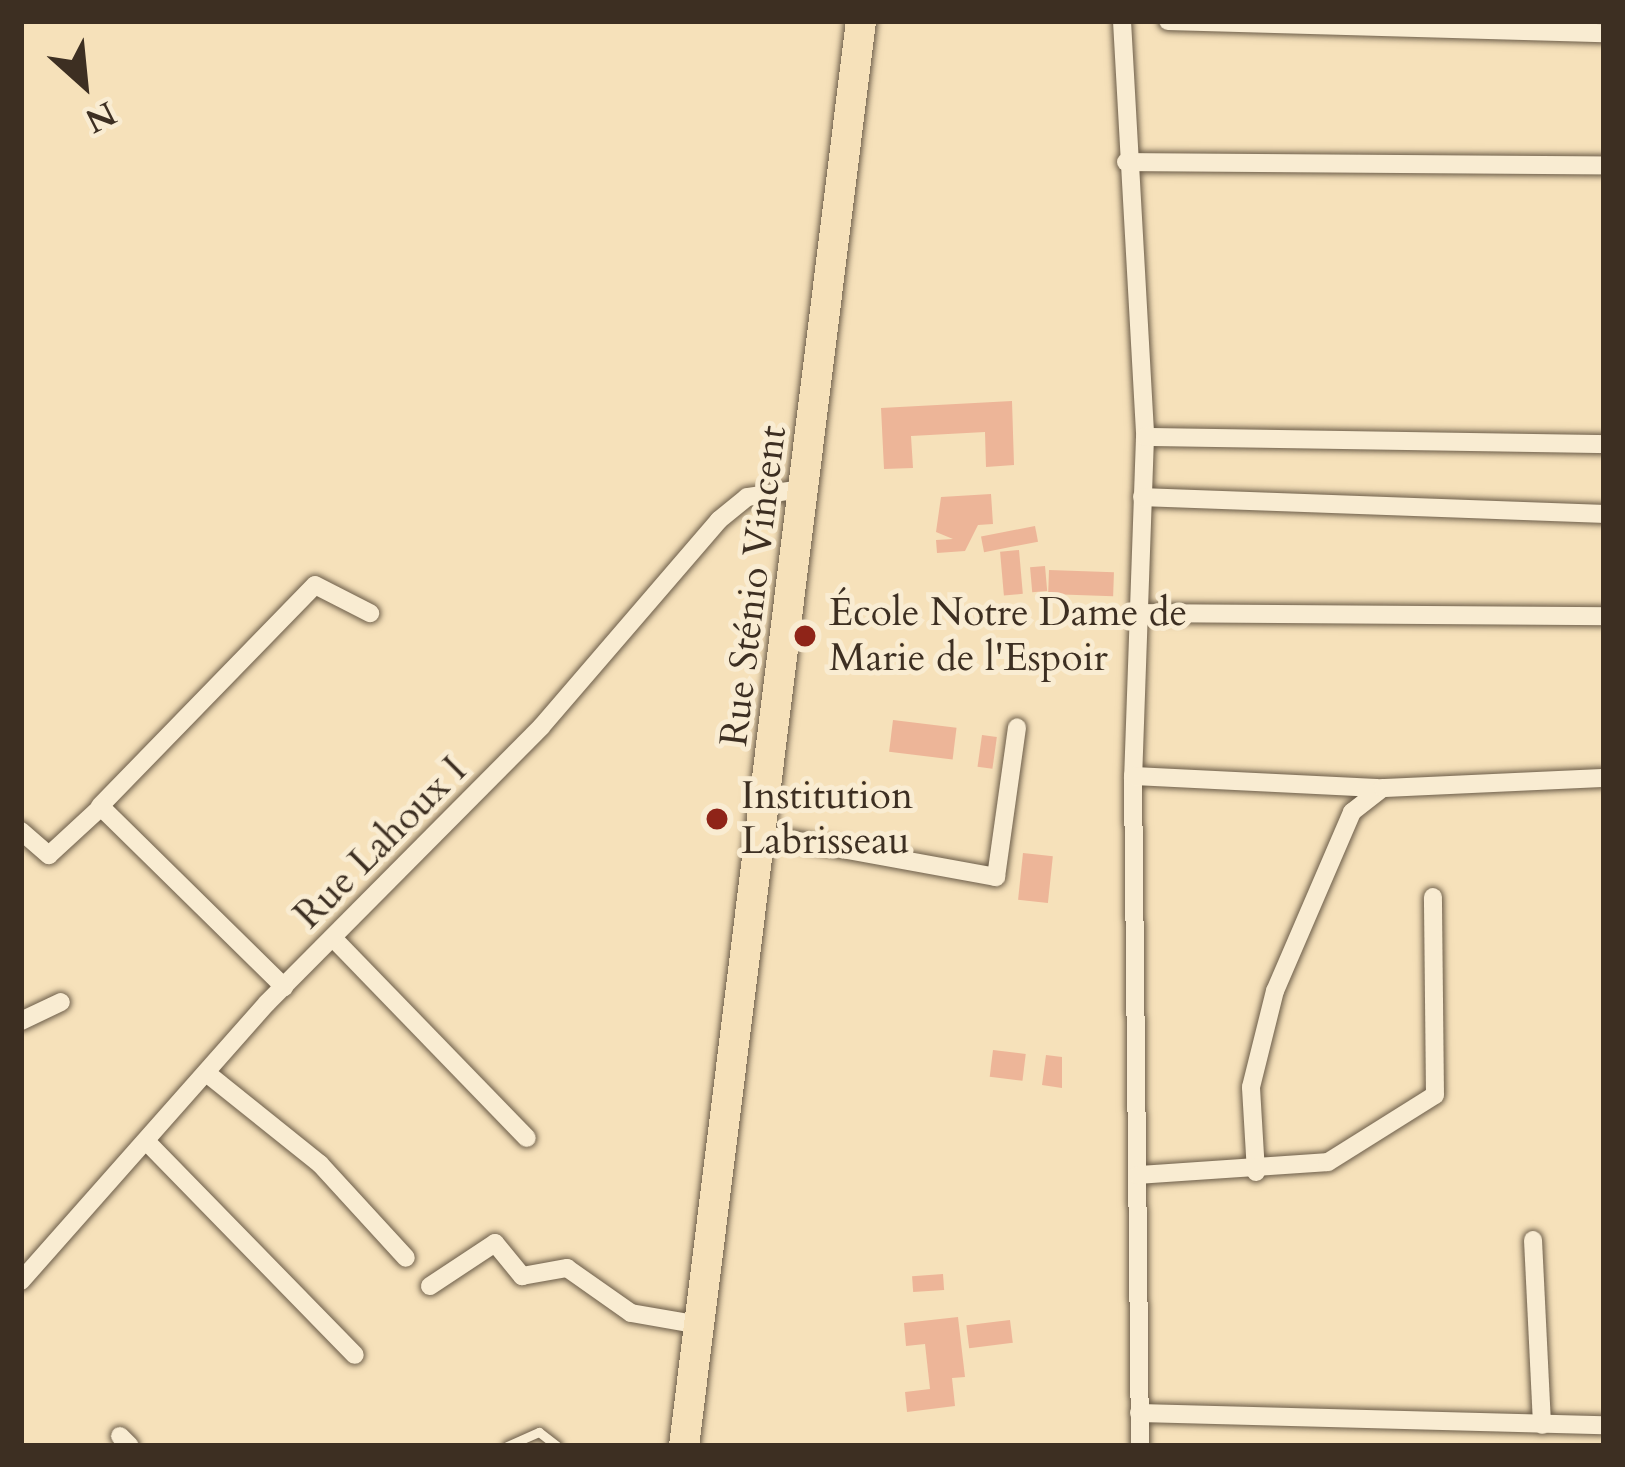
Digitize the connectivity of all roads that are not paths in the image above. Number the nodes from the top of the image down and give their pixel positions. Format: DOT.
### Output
graph roads {
  1 [pos="861,21"];
  2 [pos="1122,21"];
  3 [pos="1168,21"];
  4 [pos="1604,33"];
  5 [pos="1126,162"];
  6 [pos="1604,165"];
  7 [pos="1145,437"];
  8 [pos="1604,444"];
  9 [pos="808,488"];
  10 [pos="1142,496"];
  11 [pos="1604,514"];
  12 [pos="370,613"];
  13 [pos="1138,613"];
  14 [pos="1604,616"];
  15 [pos="1017,727"];
  16 [pos="1132,776"];
  17 [pos="1604,778"];
  18 [pos="1383,788"];
  19 [pos="100,806"];
  20 [pos="21,831"];
  21 [pos="760,834"];
  22 [pos="1433,897"];
  23 [pos="334,939"];
  24 [pos="284,987"];
  25 [pos="61,1002"];
  26 [pos="21,1021"];
  27 [pos="209,1075"];
  28 [pos="527,1138"];
  29 [pos="148,1143"];
  30 [pos="1256,1172"];
  31 [pos="1138,1175"];
  32 [pos="1533,1240"];
  33 [pos="406,1258"];
  34 [pos="21,1280"];
  35 [pos="430,1286"];
  36 [pos="695,1324"];
  37 [pos="355,1355"];
  38 [pos="1139,1413"];
  39 [pos="1542,1425"];
  40 [pos="1604,1425"];
  41 [pos="507,1446"];
  42 [pos="557,1446"];
  43 [pos="683,1446"];
  44 [pos="1140,1446"];
  1 -- 9 [label="main road, Rue Sténio Vincent"];
  2 -- 5 [label="street"];
  3 -- 4 [label="street"];
  5 -- 6 [label="street"];
  5 -- 7 [label="street"];
  7 -- 8 [label="street"];
  7 -- 10 [label="street"];
  9 -- 21 [label="main road, Rue Sténio Vincent"];
  9 -- 23 [label="street, Rue Lahoux I"];
  10 -- 11 [label="street"];
  10 -- 13 [label="street"];
  12 -- 19 [label="street"];
  13 -- 14 [label="street"];
  13 -- 16 [label="street"];
  15 -- 21 [label="street"];
  16 -- 18 [label="street"];
  16 -- 31 [label="street"];
  17 -- 18 [label="street"];
  18 -- 30 [label="street"];
  19 -- 20 [label="street"];
  19 -- 24 [label="street"];
  21 -- 36 [label="main road, Rue Sténio Vincent"];
  22 -- 30 [label="street"];
  23 -- 24 [label="street, Rue Lahoux I"];
  23 -- 28 [label="street"];
  24 -- 27 [label="street, Rue Lahoux I"];
  25 -- 26 [label="street"];
  27 -- 29 [label="street, Rue Lahoux I"];
  27 -- 33 [label="street"];
  29 -- 34 [label="street, Rue Lahoux I"];
  29 -- 37 [label="street"];
  30 -- 31 [label="street"];
  31 -- 38 [label="street"];
  32 -- 39 [label="street"];
  35 -- 36 [label="street"];
  36 -- 43 [label="main road, Rue Sténio Vincent"];
  38 -- 39 [label="street"];
  38 -- 44 [label="street"];
  39 -- 40 [label="street"];
  41 -- 42 [label="lane"];
}
